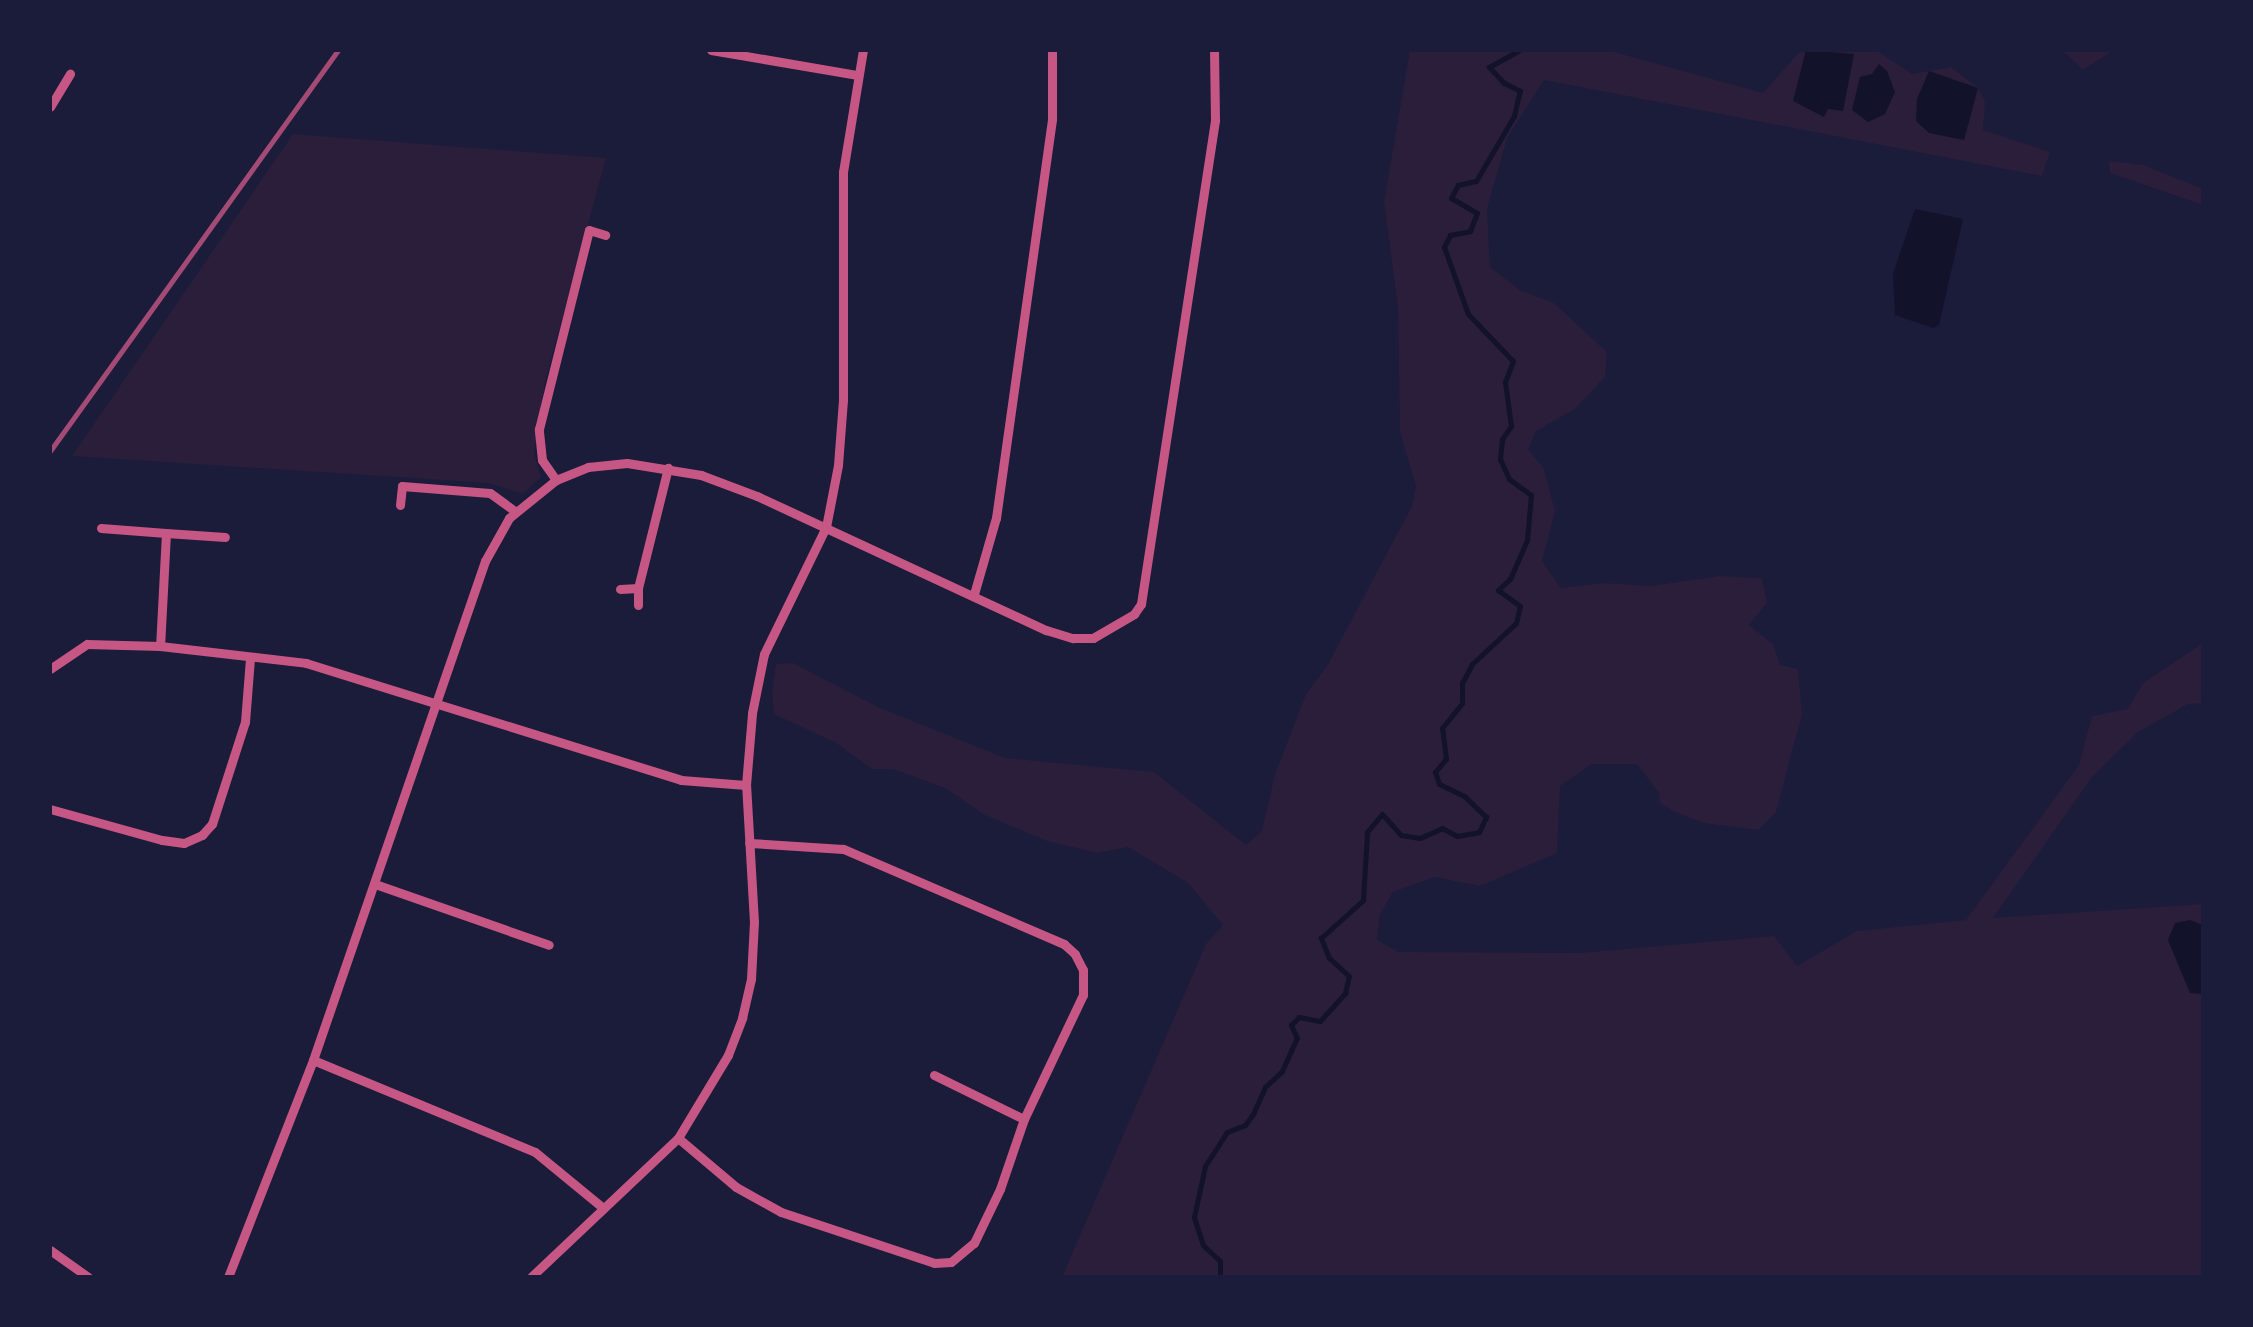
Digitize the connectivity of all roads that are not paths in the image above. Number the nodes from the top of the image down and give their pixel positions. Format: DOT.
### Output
graph roads {
  1 [pos="710,50"];
  2 [pos="863,50"];
  3 [pos="1052,50"];
  4 [pos="1214,50"];
  5 [pos="70,74"];
  6 [pos="858,75"];
  7 [pos="50,107"];
  8 [pos="605,235"];
  9 [pos="668,468"];
  10 [pos="556,480"];
  11 [pos="400,505"];
  12 [pos="516,512"];
  13 [pos="101,528"];
  14 [pos="826,528"];
  15 [pos="166,533"];
  16 [pos="226,537"];
  17 [pos="638,588"];
  18 [pos="620,589"];
  19 [pos="974,594"];
  20 [pos="638,605"];
  21 [pos="160,646"];
  22 [pos="250,659"];
  23 [pos="50,668"];
  24 [pos="436,706"];
  25 [pos="746,785"];
  26 [pos="50,810"];
  27 [pos="749,844"];
  28 [pos="375,884"];
  29 [pos="549,946"];
  30 [pos="313,1060"];
  31 [pos="934,1075"];
  32 [pos="1024,1119"];
  33 [pos="678,1138"];
  34 [pos="602,1207"];
  35 [pos="50,1250"];
  36 [pos="88,1277"];
  37 [pos="228,1277"];
  38 [pos="531,1277"];
  1 -- 6 [label="street"];
  2 -- 6 [label="street"];
  3 -- 19 [label="street"];
  4 -- 19 [label="street"];
  5 -- 7 [label="street"];
  6 -- 14 [label="street"];
  8 -- 10 [label="street"];
  9 -- 10 [label="street"];
  9 -- 14 [label="street"];
  9 -- 17 [label="street"];
  10 -- 12 [label="street"];
  11 -- 12 [label="street"];
  12 -- 24 [label="street"];
  13 -- 15 [label="street"];
  14 -- 19 [label="street"];
  14 -- 25 [label="street"];
  15 -- 16 [label="street"];
  15 -- 21 [label="street"];
  17 -- 18 [label="street"];
  17 -- 20 [label="street"];
  21 -- 22 [label="street"];
  21 -- 23 [label="street"];
  22 -- 24 [label="street"];
  22 -- 26 [label="street"];
  24 -- 25 [label="street"];
  24 -- 28 [label="street"];
  25 -- 27 [label="street"];
  27 -- 32 [label="street"];
  27 -- 33 [label="street"];
  28 -- 29 [label="street"];
  28 -- 30 [label="street"];
  30 -- 34 [label="street"];
  30 -- 37 [label="street"];
  31 -- 32 [label="street"];
  32 -- 33 [label="street"];
  33 -- 34 [label="street"];
  34 -- 38 [label="street"];
  35 -- 36 [label="street"];
}
